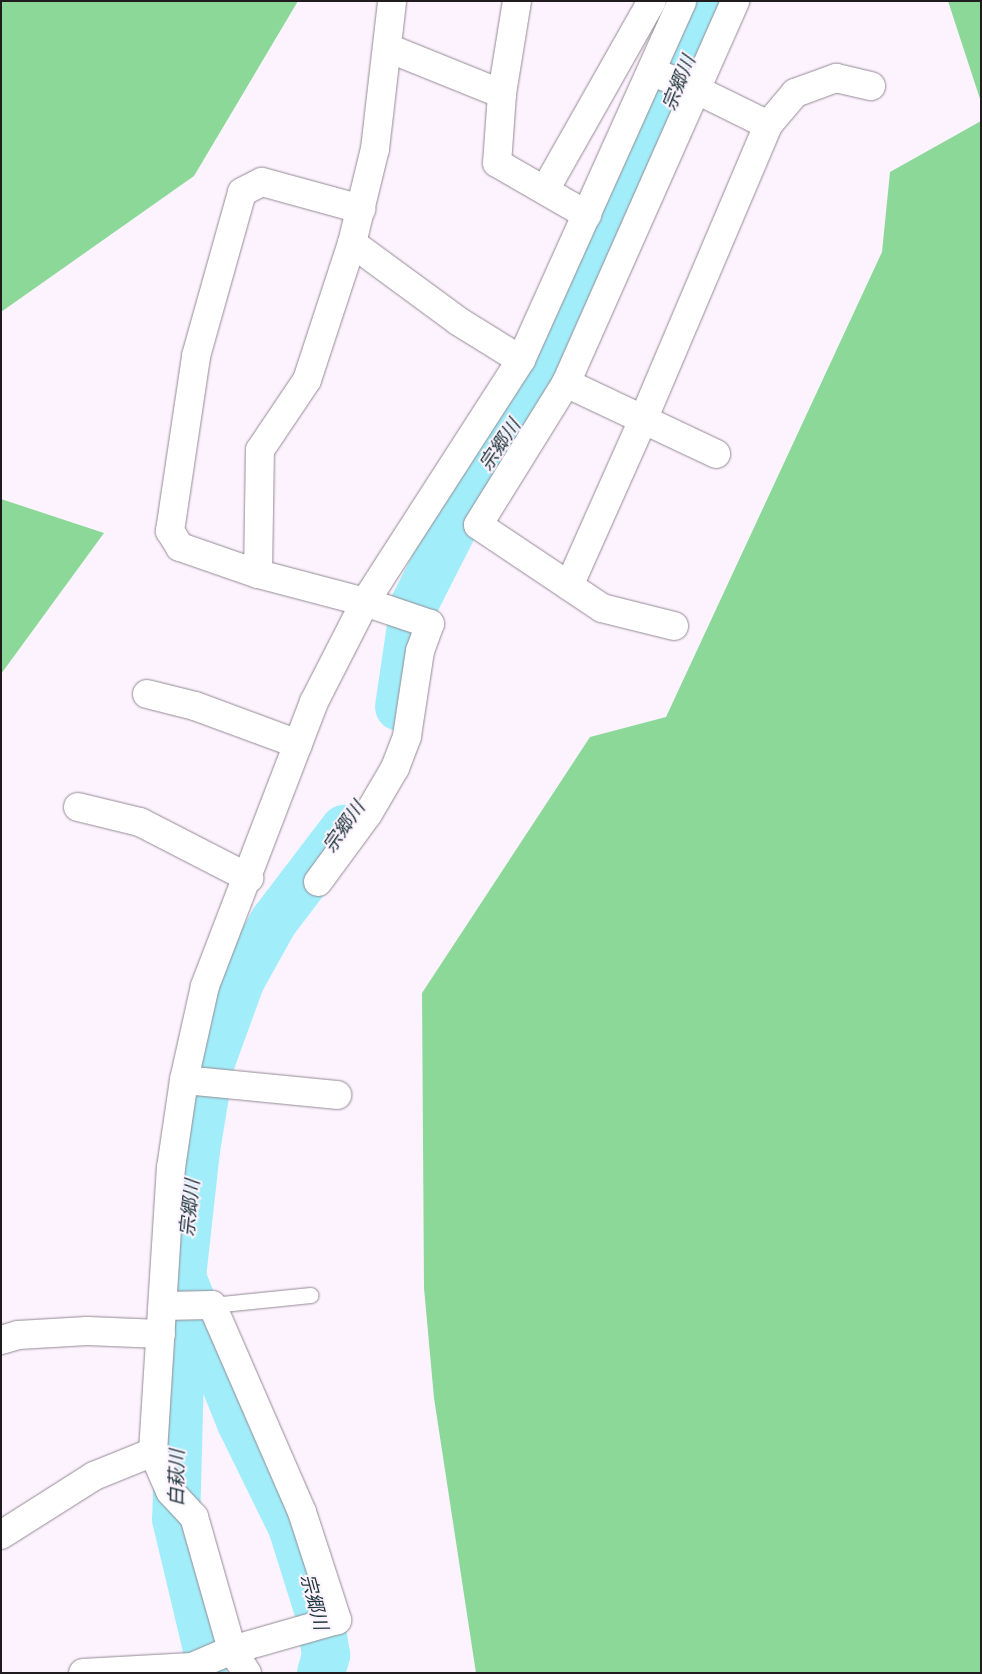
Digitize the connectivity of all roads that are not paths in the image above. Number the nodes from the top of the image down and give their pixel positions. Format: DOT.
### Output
graph roads {
  1 [pos="392,1"];
  2 [pos="517,1"];
  3 [pos="652,1"];
  4 [pos="682,1"];
  5 [pos="735,1"];
  6 [pos="388,48"];
  7 [pos="652,72"];
  8 [pos="871,86"];
  9 [pos="697,90"];
  10 [pos="502,94"];
  11 [pos="768,125"];
  12 [pos="545,190"];
  13 [pos="361,209"];
  14 [pos="587,215"];
  15 [pos="352,243"];
  16 [pos="521,360"];
  17 [pos="566,383"];
  18 [pos="643,420"];
  19 [pos="716,454"];
  20 [pos="258,574"];
  21 [pos="569,586"];
  22 [pos="366,602"];
  23 [pos="674,626"];
  24 [pos="147,694"];
  25 [pos="298,744"];
  26 [pos="78,807"];
  27 [pos="248,878"];
  28 [pos="318,882"];
  29 [pos="184,1080"];
  30 [pos="337,1095"];
  31 [pos="310,1296"];
  32 [pos="212,1305"];
  33 [pos="163,1306"];
  34 [pos="161,1334"];
  35 [pos="1,1340"];
  36 [pos="154,1452"];
  37 [pos="1,1535"];
  38 [pos="232,1650"];
  39 [pos="191,1670"];
  40 [pos="83,1673"];
  41 [pos="247,1673"];
  1 -- 6 [label="street"];
  2 -- 10 [label="street"];
  3 -- 12 [label="street"];
  4 -- 7 [label="street"];
  5 -- 9 [label="street"];
  6 -- 10 [label="street"];
  6 -- 13 [label="street"];
  7 -- 9 [label="street"];
  7 -- 14 [label="street"];
  8 -- 11 [label="street"];
  9 -- 11 [label="street"];
  9 -- 17 [label="street"];
  10 -- 12 [label="street"];
  11 -- 18 [label="street"];
  12 -- 14 [label="street"];
  13 -- 15 [label="street"];
  13 -- 20 [label="street"];
  14 -- 16 [label="street"];
  15 -- 16 [label="street"];
  15 -- 20 [label="street"];
  16 -- 22 [label="street"];
  17 -- 18 [label="street"];
  17 -- 21 [label="street"];
  18 -- 19 [label="street"];
  18 -- 21 [label="street"];
  20 -- 22 [label="street"];
  21 -- 23 [label="street"];
  22 -- 25 [label="street"];
  22 -- 28 [label="street"];
  24 -- 25 [label="street"];
  25 -- 27 [label="street"];
  26 -- 27 [label="street"];
  27 -- 29 [label="street"];
  29 -- 30 [label="street"];
  29 -- 33 [label="street"];
  31 -- 32 [label="lane"];
  32 -- 33 [label="street"];
  32 -- 38 [label="street"];
  33 -- 34 [label="street"];
  34 -- 35 [label="street"];
  34 -- 36 [label="street"];
  36 -- 37 [label="street"];
  36 -- 38 [label="street"];
  38 -- 39 [label="street"];
  38 -- 41 [label="street"];
  39 -- 40 [label="street"];
}
